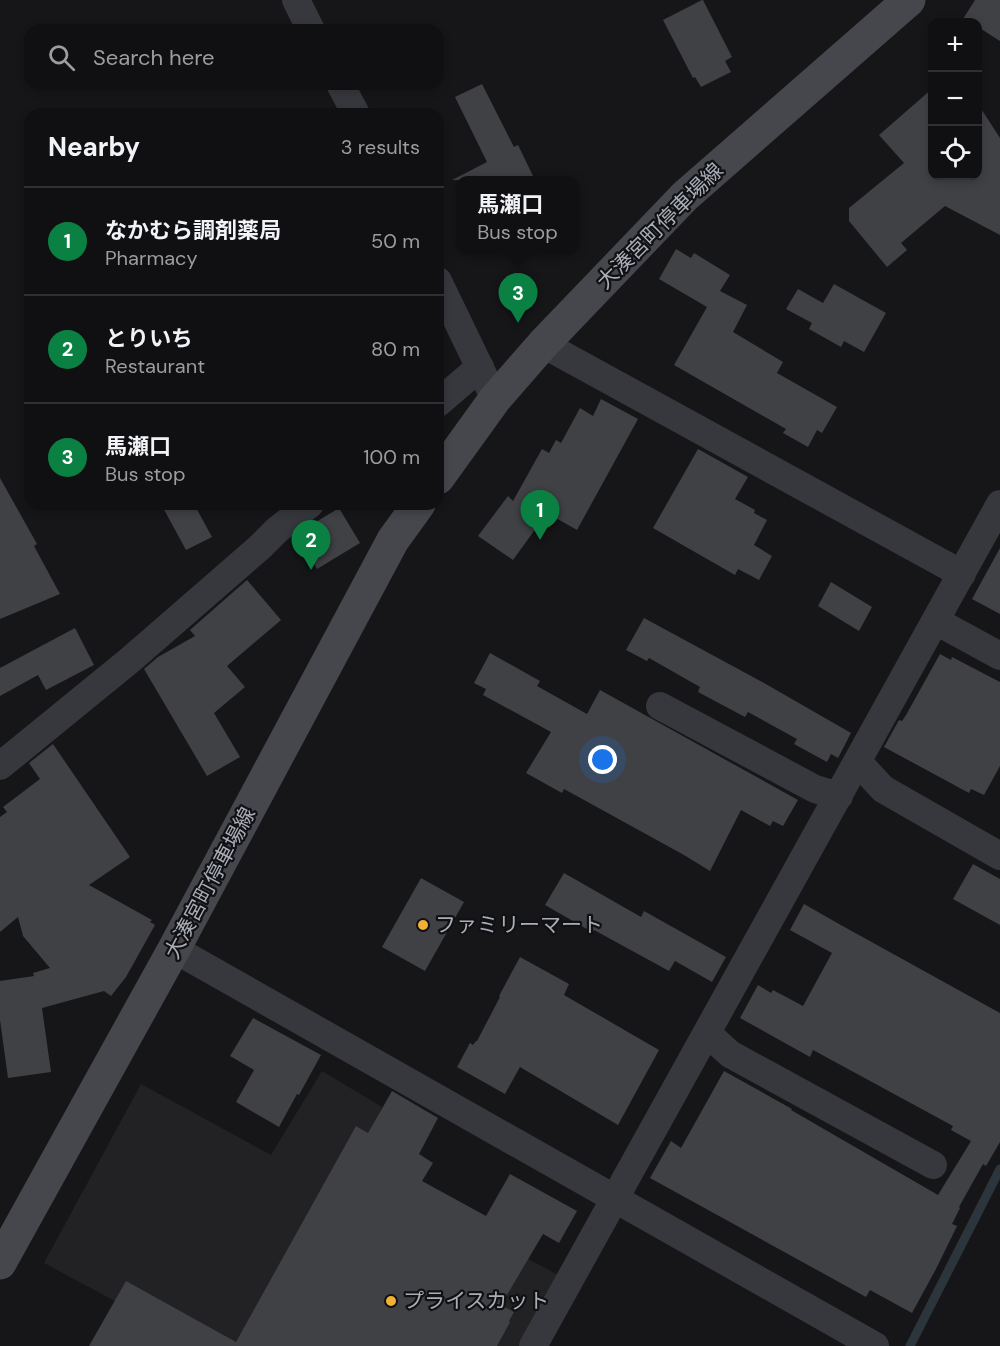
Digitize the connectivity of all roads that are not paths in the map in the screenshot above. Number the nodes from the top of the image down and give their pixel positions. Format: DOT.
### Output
graph roads {
  1 [pos="296,0"];
  2 [pos="909,0"];
  3 [pos="308,24"];
  4 [pos="343,90"];
  5 [pos="353,108"];
  6 [pos="444,293"];
  7 [pos="543,344"];
  8 [pos="480,367"];
  9 [pos="444,399"];
  10 [pos="495,399"];
  11 [pos="444,470"];
  12 [pos="1000,504"];
  13 [pos="302,510"];
  14 [pos="416,510"];
  15 [pos="963,574"];
  16 [pos="936,621"];
  17 [pos="1000,656"];
  18 [pos="660,706"];
  19 [pos="858,762"];
  20 [pos="0,766"];
  21 [pos="839,796"];
  22 [pos="1000,856"];
  23 [pos="174,950"];
  24 [pos="707,1033"];
  25 [pos="933,1165"];
  26 [pos="615,1199"];
  27 [pos="0,1263"];
  28 [pos="533,1346"];
  29 [pos="875,1346"];
  1 -- 3 [label="street"];
  2 -- 7 [label="main road, 大湊宮町停車場線"];
  4 -- 5 [label="street"];
  6 -- 8 [label="street"];
  7 -- 10 [label="main road, 大湊宮町停車場線"];
  7 -- 15 [label="street"];
  8 -- 9 [label="street"];
  8 -- 10 [label="street"];
  10 -- 11 [label="main road, 大湊宮町停車場線"];
  12 -- 15 [label="street"];
  13 -- 20 [label="street"];
  14 -- 23 [label="main road, 大湊宮町停車場線"];
  15 -- 16 [label="street"];
  16 -- 17 [label="street"];
  16 -- 19 [label="street"];
  18 -- 21 [label="street"];
  19 -- 21 [label="street"];
  19 -- 22 [label="street"];
  21 -- 24 [label="street"];
  23 -- 26 [label="street"];
  23 -- 27 [label="main road, 大湊宮町停車場線"];
  24 -- 25 [label="street"];
  24 -- 26 [label="street"];
  26 -- 28 [label="street"];
  26 -- 29 [label="street"];
}
